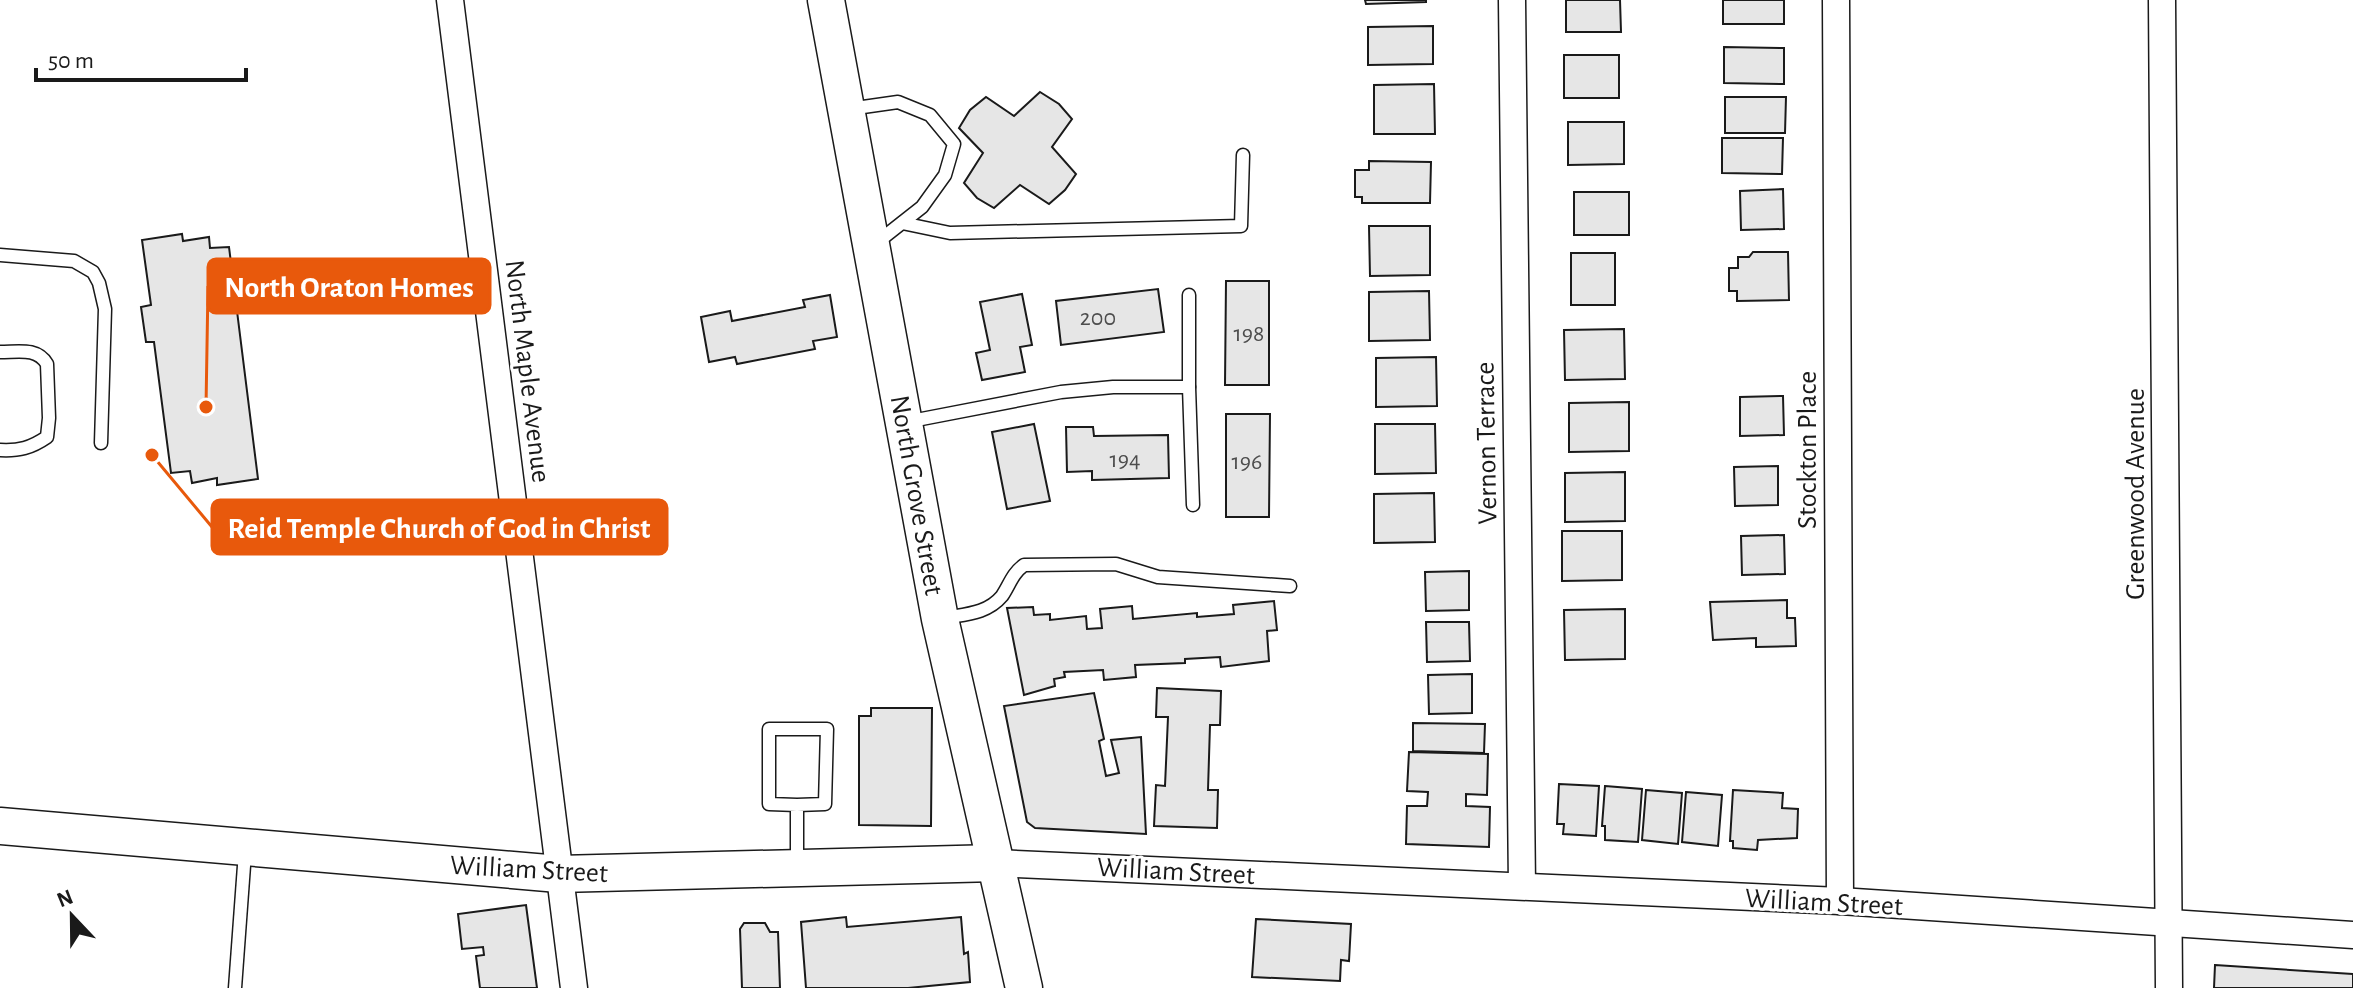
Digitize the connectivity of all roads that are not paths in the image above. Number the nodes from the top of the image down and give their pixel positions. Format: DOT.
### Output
graph roads {
  1 [pos="450,0"];
  2 [pos="826,0"];
  3 [pos="1512,0"];
  4 [pos="1836,0"];
  5 [pos="2162,0"];
  6 [pos="846,109"];
  7 [pos="1243,155"];
  8 [pos="902,223"];
  9 [pos="872,246"];
  10 [pos="0,255"];
  11 [pos="1189,295"];
  12 [pos="0,352"];
  13 [pos="1189,387"];
  14 [pos="906,422"];
  15 [pos="101,443"];
  16 [pos="0,450"];
  17 [pos="1193,505"];
  18 [pos="1290,586"];
  19 [pos="940,619"];
  20 [pos="797,805"];
  21 [pos="0,826"];
  22 [pos="245,847"];
  23 [pos="996,863"];
  24 [pos="797,868"];
  25 [pos="559,874"];
  26 [pos="1522,886"];
  27 [pos="1840,901"];
  28 [pos="2169,922"];
  29 [pos="2353,935"];
  30 [pos="235,988"];
  31 [pos="574,988"];
  32 [pos="1024,988"];
  33 [pos="2169,988"];
  1 -- 25 [label="street, North Maple Avenue"];
  2 -- 6 [label="main road, North Grove Street"];
  3 -- 26 [label="street, Vernon Terrace"];
  4 -- 27 [label="street, Stockton Place"];
  5 -- 28 [label="street, Greenwood Avenue"];
  6 -- 8 [label="lane"];
  6 -- 9 [label="main road, North Grove Street"];
  7 -- 8 [label="lane"];
  8 -- 9 [label="lane"];
  9 -- 14 [label="main road, North Grove Street"];
  10 -- 15 [label="lane"];
  11 -- 13 [label="lane"];
  12 -- 16 [label="lane"];
  13 -- 14 [label="lane"];
  13 -- 17 [label="lane"];
  14 -- 19 [label="main road, North Grove Street"];
  18 -- 19 [label="lane"];
  19 -- 23 [label="main road, North Grove Street"];
  20 -- 20 [label="lane"];
  20 -- 24 [label="lane"];
  21 -- 22 [label="main road, William Street"];
  22 -- 25 [label="main road, William Street"];
  22 -- 30 [label="lane"];
  23 -- 24 [label="main road, William Street"];
  23 -- 26 [label="street, William Street"];
  23 -- 32 [label="main road, North Grove Street"];
  24 -- 25 [label="main road, William Street"];
  25 -- 31 [label="street, North Maple Avenue"];
  26 -- 27 [label="street, William Street"];
  27 -- 28 [label="street, William Street"];
  28 -- 29 [label="street, William Street"];
  28 -- 33 [label="street, Greenwood Avenue"];
}
